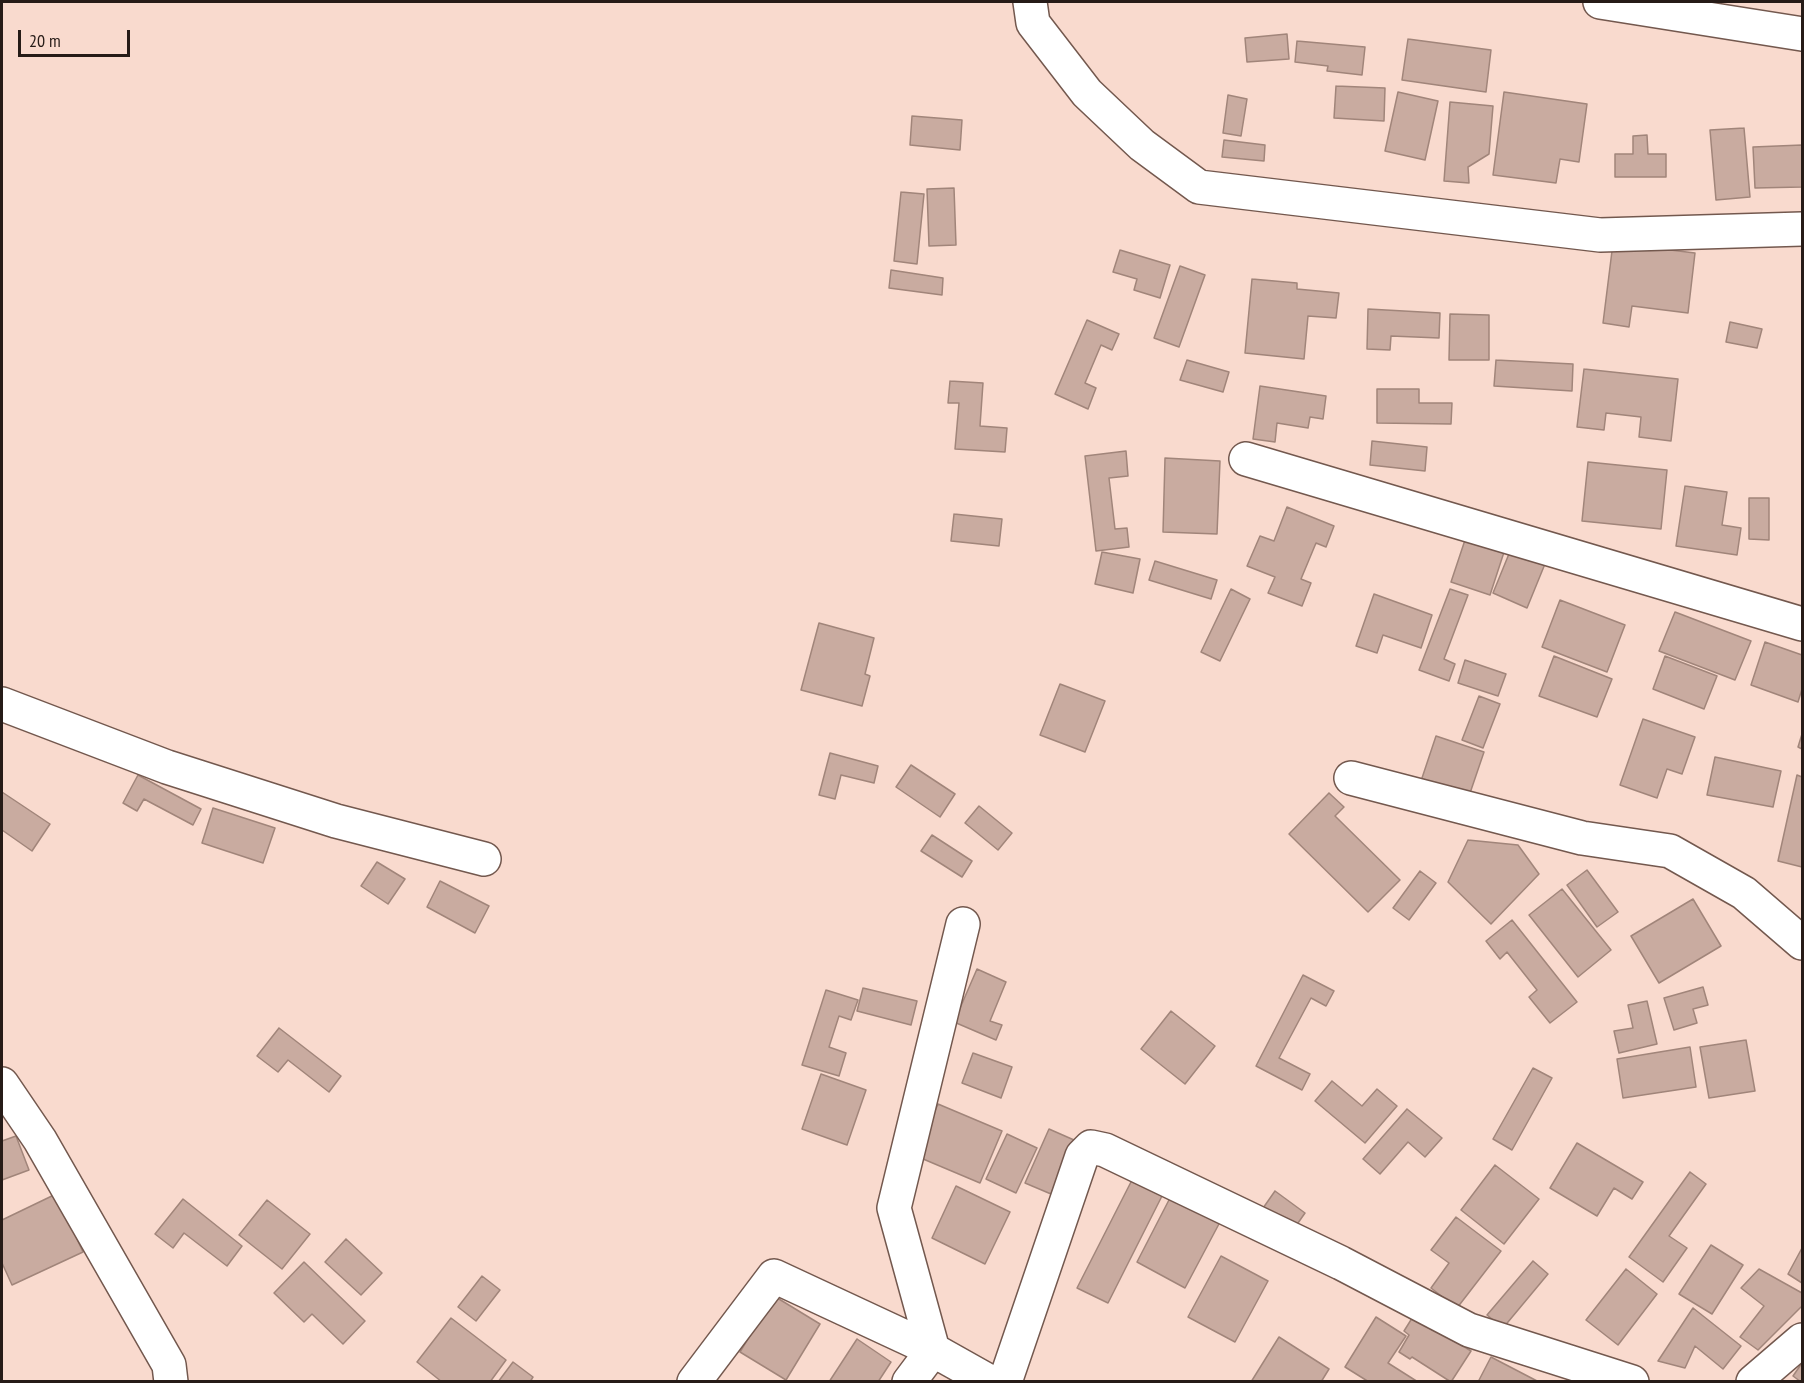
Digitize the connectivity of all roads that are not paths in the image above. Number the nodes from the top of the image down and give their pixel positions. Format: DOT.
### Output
graph roads {
  1 [pos="1030,2"];
  2 [pos="1600,2"];
  3 [pos="1803,34"];
  4 [pos="1803,229"];
  5 [pos="1246,459"];
  6 [pos="1803,624"];
  7 [pos="2,704"];
  8 [pos="1352,778"];
  9 [pos="484,859"];
  10 [pos="963,924"];
  11 [pos="1803,943"];
  12 [pos="2,1084"];
  13 [pos="1803,1340"];
  14 [pos="933,1350"];
  15 [pos="171,1382"];
  16 [pos="694,1382"];
  17 [pos="909,1382"];
  18 [pos="990,1382"];
  19 [pos="1005,1382"];
  20 [pos="1632,1382"];
  21 [pos="1753,1382"];
  1 -- 4 [label="street"];
  2 -- 3 [label="street"];
  5 -- 6 [label="street"];
  7 -- 9 [label="street"];
  8 -- 11 [label="street"];
  10 -- 14 [label="street"];
  12 -- 15 [label="street"];
  13 -- 21 [label="street"];
  14 -- 16 [label="street"];
  14 -- 17 [label="street"];
  14 -- 18 [label="street"];
  19 -- 20 [label="street"];
}
